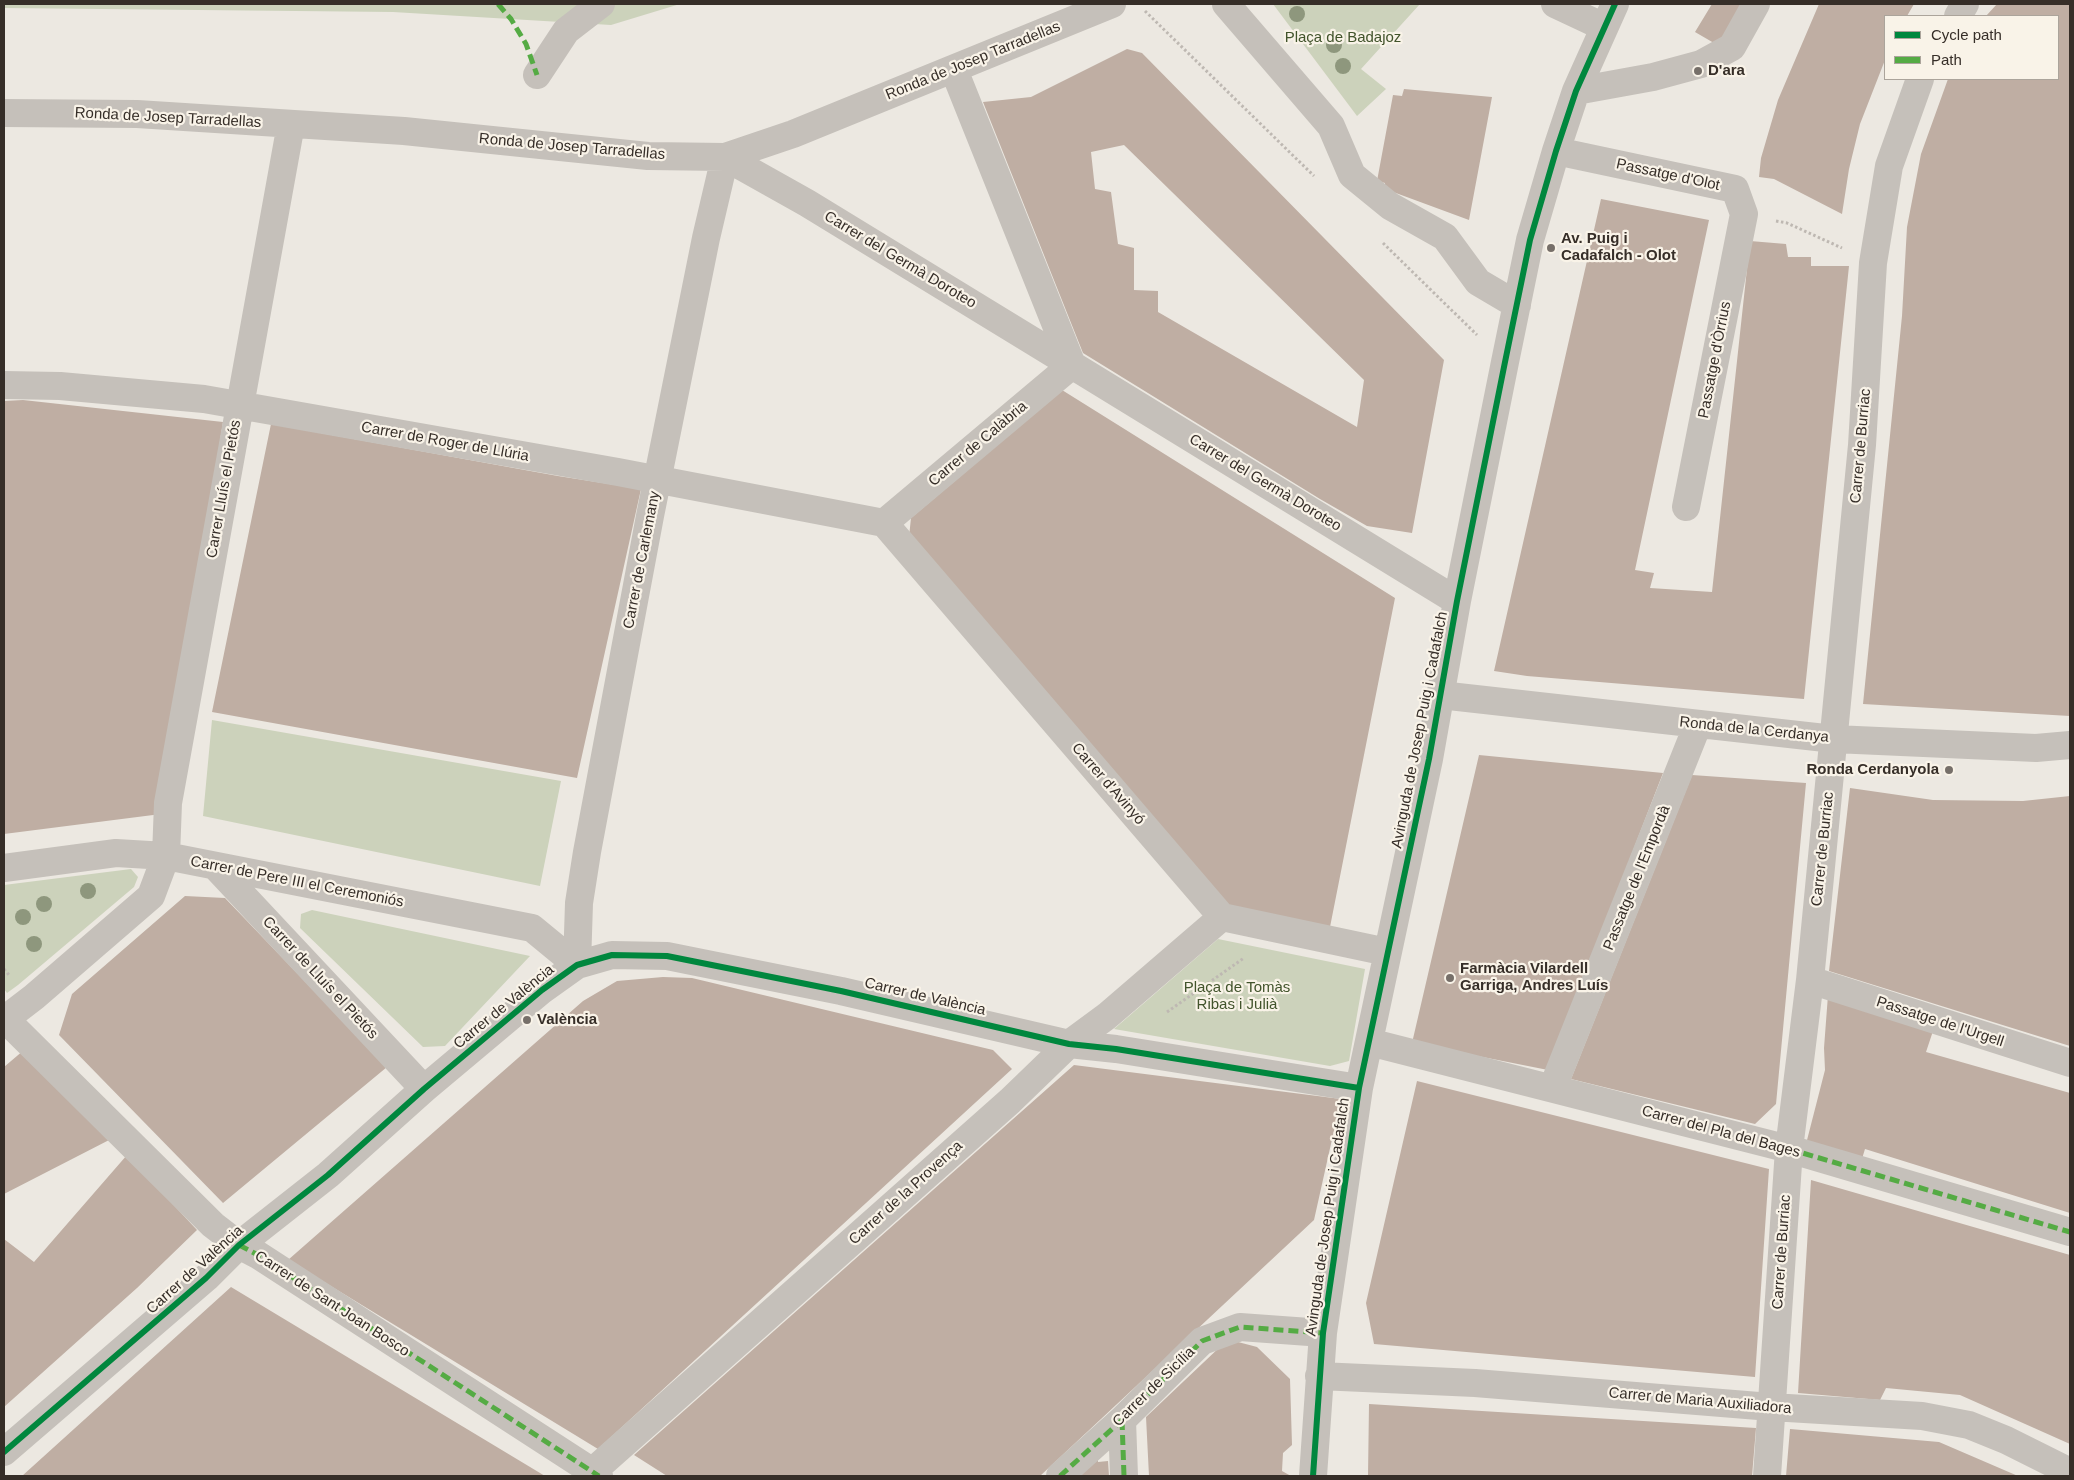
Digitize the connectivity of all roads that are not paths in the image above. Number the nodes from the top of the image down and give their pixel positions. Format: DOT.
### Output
graph roads {
  1 [pos="601,4"];
  2 [pos="1112,4"];
  3 [pos="1226,4"];
  4 [pos="1555,4"];
  5 [pos="1756,4"];
  6 [pos="1965,4"];
  7 [pos="1609,15"];
  8 [pos="1959,15"];
  9 [pos="954,70"];
  10 [pos="537,74"];
  11 [pos="1920,80"];
  12 [pos="1576,91"];
  13 [pos="4,113"];
  14 [pos="291,124"];
  15 [pos="1556,151"];
  16 [pos="726,157"];
  17 [pos="1744,214"];
  18 [pos="1517,305"];
  19 [pos="1072,365"];
  20 [pos="4,385"];
  21 [pos="239,406"];
  22 [pos="657,481"];
  23 [pos="1686,507"];
  24 [pos="884,523"];
  25 [pos="1457,601"];
  26 [pos="1440,695"];
  27 [pos="1698,724"];
  28 [pos="1834,739"];
  29 [pos="2070,745"];
  30 [pos="166,856"];
  31 [pos="216,867"];
  32 [pos="4,868"];
  33 [pos="1222,917"];
  34 [pos="1387,952"];
  35 [pos="577,965"];
  36 [pos="1810,980"];
  37 [pos="4,1019"];
  38 [pos="1369,1042"];
  39 [pos="1069,1044"];
  40 [pos="2070,1064"];
  41 [pos="1359,1088"];
  42 [pos="1553,1088"];
  43 [pos="424,1089"];
  44 [pos="1789,1149"];
  45 [pos="2070,1232"];
  46 [pos="239,1245"];
  47 [pos="1322,1333"];
  48 [pos="1319,1376"];
  49 [pos="1771,1407"];
  50 [pos="1122,1420"];
  51 [pos="4,1452"];
  52 [pos="2070,1472"];
  53 [pos="596,1474"];
  54 [pos="1060,1476"];
  55 [pos="1124,1476"];
  56 [pos="1313,1476"];
  57 [pos="1767,1476"];
  1 -- 10 [label="street"];
  2 -- 9 [label="street, Ronda de Josep Tarradellas"];
  3 -- 18 [label="street"];
  4 -- 7 [label="street"];
  5 -- 12 [label="street"];
  6 -- 8 [label="street"];
  7 -- 12 [label="street, Avinguda de Josep Puig i Cadafalch"];
  9 -- 16 [label="street, Ronda de Josep Tarradellas"];
  9 -- 19 [label="street"];
  11 -- 28 [label="street, Carrer de Burriac"];
  12 -- 15 [label="street, Avinguda de Josep Puig i Cadafalch"];
  13 -- 14 [label="street, Ronda de Josep Tarradellas"];
  14 -- 16 [label="street, Ronda de Josep Tarradellas"];
  14 -- 21 [label="street, Carrer Lluís el Pietós"];
  15 -- 17 [label="street, Passatge d'Olot"];
  15 -- 18 [label="street, Avinguda de Josep Puig i Cadafalch"];
  16 -- 19 [label="street, Carrer del Germà Doroteo"];
  16 -- 22 [label="street, Carrer de Carlemany"];
  17 -- 23 [label="street, Passatge d'Òrrius"];
  18 -- 25 [label="street, Avinguda de Josep Puig i Cadafalch"];
  19 -- 24 [label="street, Carrer de Calàbria"];
  19 -- 25 [label="street, Carrer del Germà Doroteo"];
  20 -- 21 [label="street, Carrer de Roger de Llúria"];
  21 -- 22 [label="street, Carrer de Roger de Llúria"];
  21 -- 30 [label="street, Carrer Lluís el Pietós"];
  22 -- 24 [label="street, Carrer de Roger de Llúria"];
  22 -- 35 [label="street, Carrer de Carlemany"];
  24 -- 33 [label="street, Carrer d'Avinyó"];
  25 -- 26 [label="street, Avinguda de Josep Puig i Cadafalch"];
  26 -- 27 [label="street, Ronda de la Cerdanya"];
  26 -- 34 [label="street, Avinguda de Josep Puig i Cadafalch"];
  27 -- 28 [label="street, Ronda de la Cerdanya"];
  27 -- 42 [label="street, Passatge de l'Empordà"];
  28 -- 29 [label="street, Ronda de la Cerdanya"];
  28 -- 36 [label="street, Carrer de Burriac"];
  30 -- 31 [label="street, Carrer de Pere III el Ceremoniós"];
  30 -- 32 [label="street, Carrer de Pere III el Ceremoniós"];
  30 -- 37 [label="street, Carrer Lluís el Pietós"];
  31 -- 35 [label="street, Carrer de Pere III el Ceremoniós"];
  31 -- 43 [label="street, Carrer de Lluís el Pietós"];
  33 -- 34 [label="street"];
  33 -- 39 [label="street, Carrer de la Provença"];
  34 -- 38 [label="street, Avinguda de Josep Puig i Cadafalch"];
  35 -- 39 [label="street, Carrer de València"];
  35 -- 43 [label="street, Carrer de València"];
  36 -- 40 [label="street, Passatge de l'Urgell"];
  36 -- 44 [label="street, Carrer de Burriac"];
  37 -- 46 [label="street, Carrer de Sant Joan Bosco"];
  38 -- 41 [label="street, Avinguda de Josep Puig i Cadafalch"];
  38 -- 42 [label="street, Carrer del Pla del Bages"];
  39 -- 41 [label="street, Carrer de València"];
  39 -- 53 [label="street, Carrer de la Provença"];
  41 -- 47 [label="street, Avinguda de Josep Puig i Cadafalch"];
  42 -- 44 [label="street, Carrer del Pla del Bages"];
  43 -- 46 [label="street, Carrer de València"];
  44 -- 45 [label="street, Carrer del Pla del Bages"];
  44 -- 49 [label="street, Carrer de Burriac"];
  46 -- 51 [label="street, Carrer de València"];
  46 -- 53 [label="street, Carrer de Sant Joan Bosco"];
  47 -- 48 [label="street, Avinguda de Josep Puig i Cadafalch"];
  47 -- 50 [label="street, Carrer de Sicília"];
  48 -- 49 [label="street, Carrer de Maria Auxiliadora"];
  48 -- 56 [label="street, Avinguda de Josep Puig i Cadafalch"];
  49 -- 52 [label="street, Carrer de Maria Auxiliadora"];
  49 -- 57 [label="street, Carrer de Burriac"];
  50 -- 54 [label="street, Carrer de Sicília"];
  50 -- 55 [label="street"];
}
